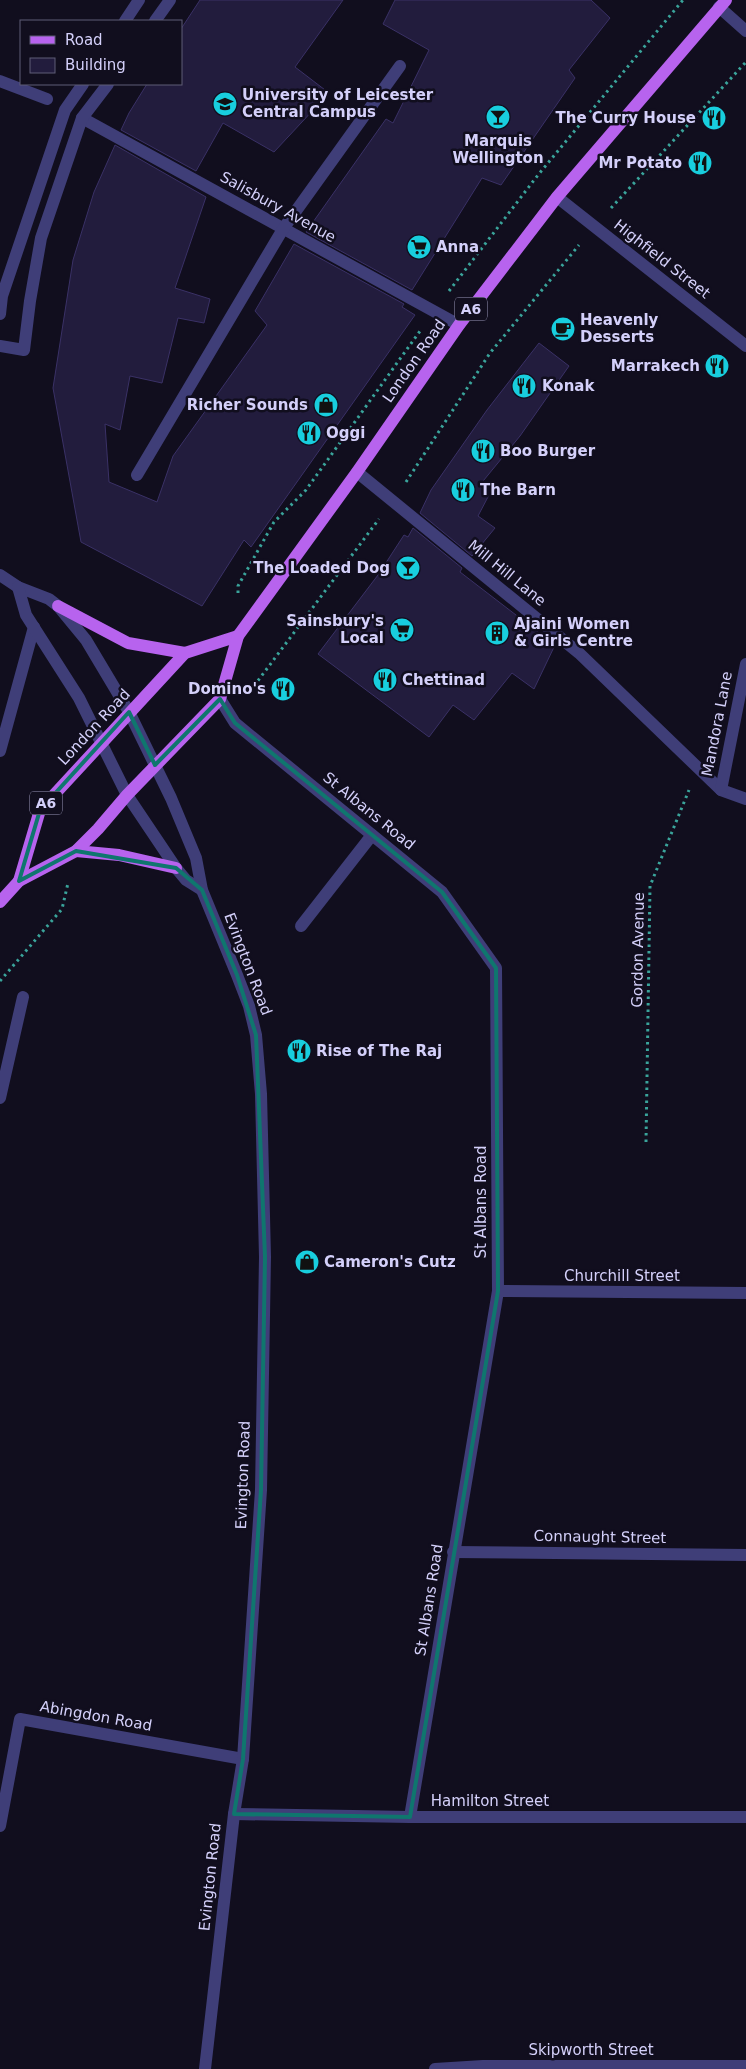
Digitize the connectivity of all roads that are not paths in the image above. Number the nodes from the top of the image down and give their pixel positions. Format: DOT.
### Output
graph roads {
  1 [pos="139,0"];
  2 [pos="170,0"];
  3 [pos="722,4"];
  4 [pos="126,20"];
  5 [pos="156,20"];
  6 [pos="746,31"];
  7 [pos="400,66"];
  8 [pos="0,81"];
  9 [pos="82,85"];
  10 [pos="107,85"];
  11 [pos="47,100"];
  12 [pos="82,118"];
  13 [pos="557,197"];
  14 [pos="284,228"];
  15 [pos="0,314"];
  16 [pos="459,325"];
  17 [pos="0,346"];
  18 [pos="746,346"];
  19 [pos="357,472"];
  20 [pos="137,475"];
  21 [pos="0,575"];
  22 [pos="18,587"];
  23 [pos="58,606"];
  24 [pos="34,627"];
  25 [pos="238,636"];
  26 [pos="185,652"];
  27 [pos="746,664"];
  28 [pos="220,699"];
  29 [pos="130,712"];
  30 [pos="102,742"];
  31 [pos="0,752"];
  32 [pos="156,765"];
  33 [pos="721,790"];
  34 [pos="127,795"];
  35 [pos="746,799"];
  36 [pos="372,835"];
  37 [pos="76,850"];
  38 [pos="176,868"];
  39 [pos="19,881"];
  40 [pos="202,890"];
  41 [pos="0,902"];
  42 [pos="301,926"];
  43 [pos="23,998"];
  44 [pos="0,1098"];
  45 [pos="498,1291"];
  46 [pos="746,1293"];
  47 [pos="453,1552"];
  48 [pos="746,1555"];
  49 [pos="243,1759"];
  50 [pos="234,1814"];
  51 [pos="410,1817"];
  52 [pos="746,1817"];
  53 [pos="0,1826"];
  54 [pos="746,2066"];
  55 [pos="205,2069"];
  56 [pos="435,2069"];
  1 -- 4 [label="street"];
  2 -- 5 [label="street"];
  3 -- 6 [label="street"];
  3 -- 13 [label="main road, London Road / A6"];
  7 -- 14 [label="street"];
  8 -- 11 [label="street"];
  9 -- 15 [label="street"];
  10 -- 12 [label="street"];
  12 -- 14 [label="street, Salisbury Avenue"];
  12 -- 17 [label="street"];
  13 -- 16 [label="main road, London Road / A6"];
  13 -- 18 [label="street, Highfield Street"];
  14 -- 16 [label="street, Salisbury Avenue"];
  14 -- 20 [label="street"];
  16 -- 19 [label="main road, London Road / A6"];
  19 -- 25 [label="main road, London Road / A6"];
  19 -- 33 [label="street, Mill Hill Lane"];
  21 -- 22 [label="street"];
  22 -- 23 [label="street"];
  22 -- 24 [label="street"];
  23 -- 26 [label="main road"];
  23 -- 29 [label="street, Evington Road"];
  24 -- 30 [label="street"];
  24 -- 31 [label="street"];
  25 -- 26 [label="main road"];
  25 -- 28 [label="main road, London Road / A6"];
  26 -- 29 [label="main road, London Road / A6"];
  27 -- 33 [label="street, Mandora Lane"];
  28 -- 32 [label="main road, London Road / A6"];
  28 -- 36 [label="street, St Albans Road"];
  29 -- 30 [label="main road, London Road / A6"];
  29 -- 32 [label="street, Evington Road"];
  30 -- 34 [label="street"];
  30 -- 39 [label="main road, London Road / A6"];
  32 -- 34 [label="main road, London Road / A6"];
  32 -- 40 [label="street, Evington Road"];
  33 -- 35 [label="street, Mill Hill Lane"];
  34 -- 37 [label="main road, London Road / A6"];
  34 -- 38 [label="street"];
  36 -- 42 [label="street"];
  36 -- 45 [label="street, St Albans Road"];
  37 -- 38 [label="main road"];
  37 -- 39 [label="main road, London Road / A6"];
  38 -- 40 [label="street"];
  39 -- 41 [label="main road, London Road / A6"];
  40 -- 49 [label="street, Evington Road"];
  43 -- 44 [label="street"];
  45 -- 46 [label="street, Churchill Street"];
  45 -- 47 [label="street, St Albans Road"];
  47 -- 48 [label="street, Connaught Street"];
  47 -- 51 [label="street, St Albans Road"];
  49 -- 50 [label="street, Evington Road"];
  49 -- 53 [label="street, Abingdon Road"];
  50 -- 51 [label="street, Hamilton Street"];
  50 -- 55 [label="street, Evington Road"];
  51 -- 52 [label="street, Hamilton Street"];
  54 -- 56 [label="street, Skipworth Street"];
}
